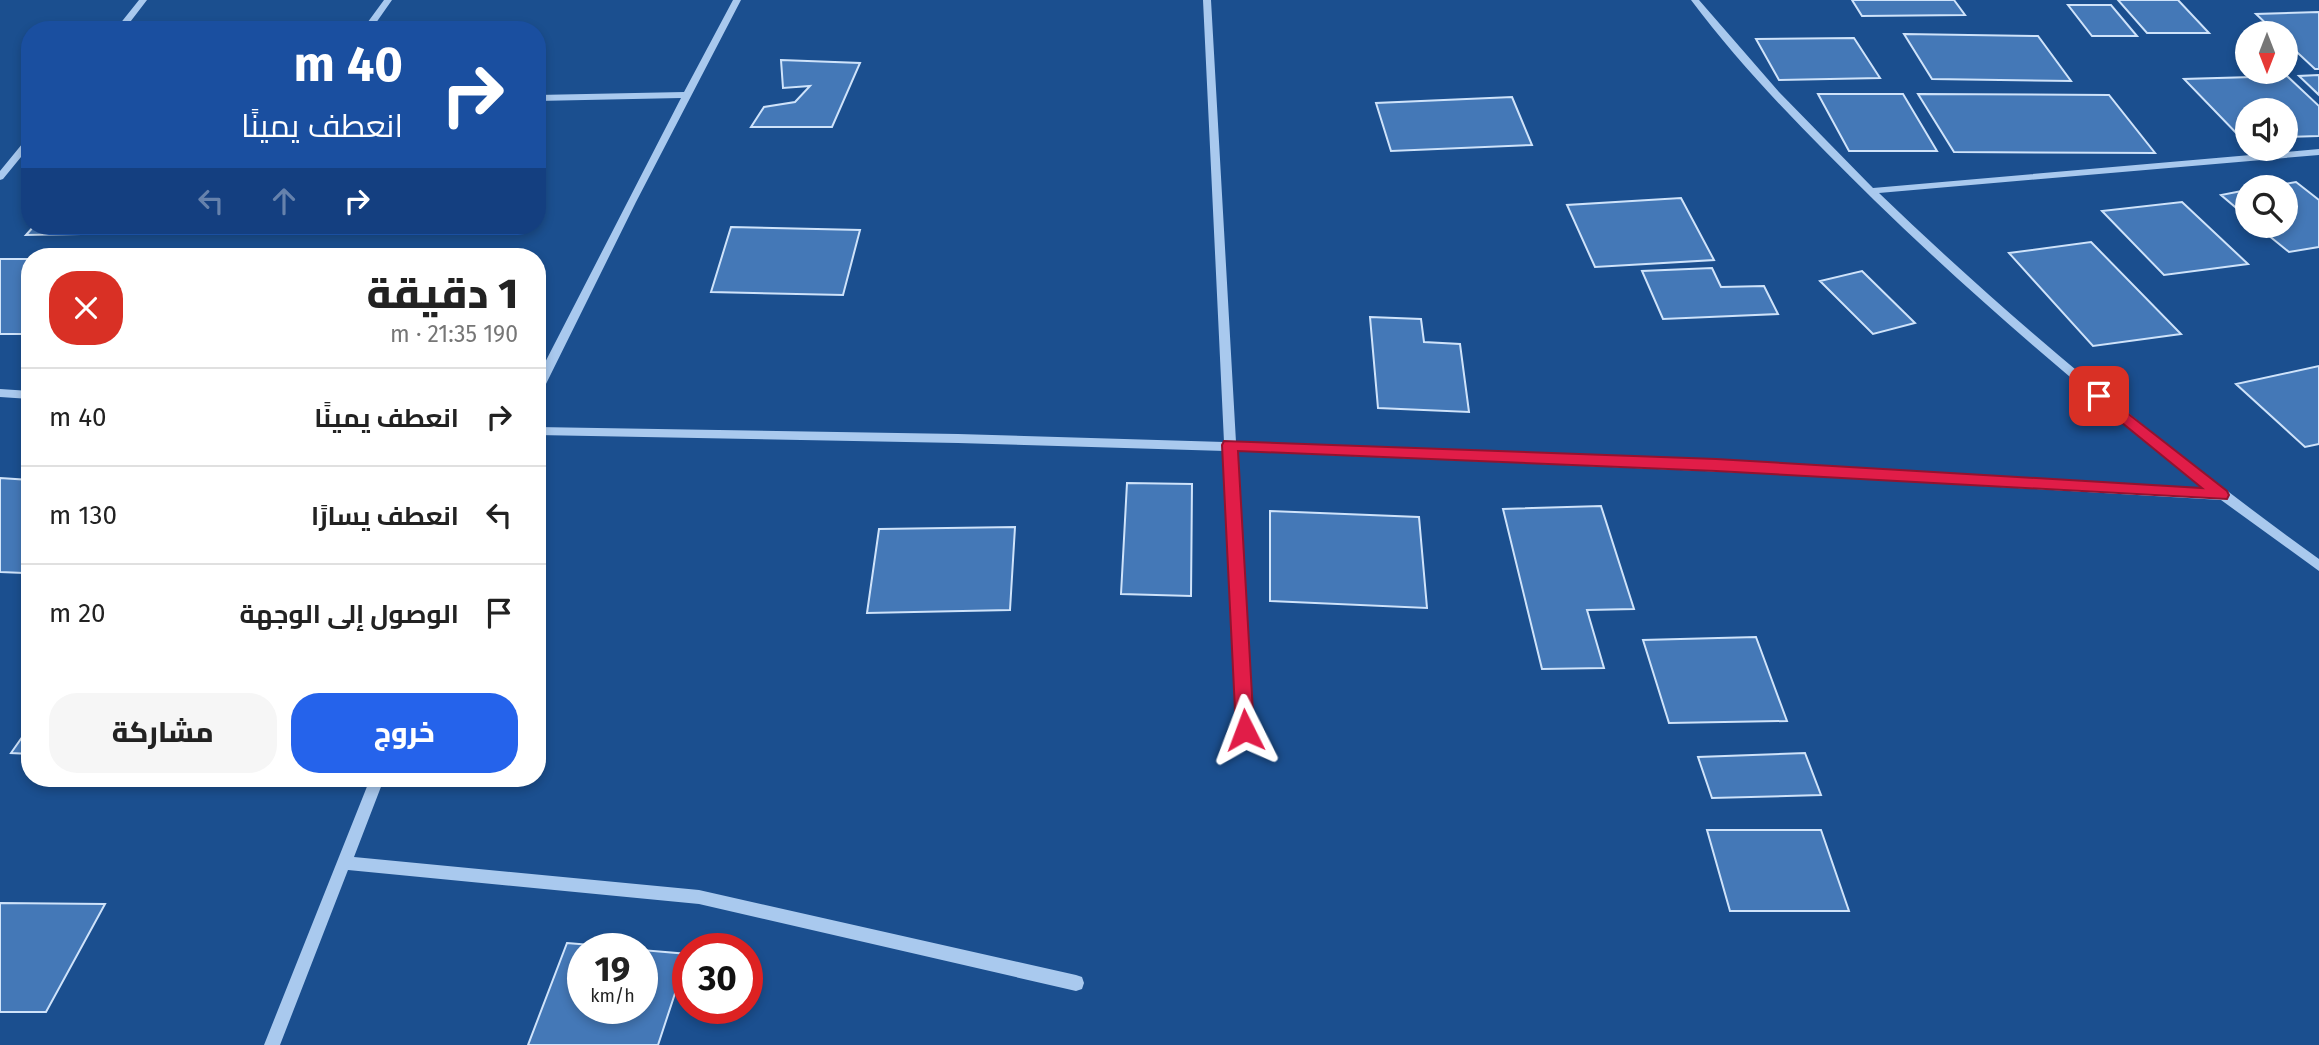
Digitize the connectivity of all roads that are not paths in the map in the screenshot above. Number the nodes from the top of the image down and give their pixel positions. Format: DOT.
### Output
graph roads {
  1 [pos="143,0"];
  2 [pos="388,0"];
  3 [pos="737,0"];
  4 [pos="1207,0"];
  5 [pos="1695,0"];
  6 [pos="126,21"];
  7 [pos="373,21"];
  8 [pos="687,95"];
  9 [pos="546,98"];
  10 [pos="21,151"];
  11 [pos="2319,152"];
  12 [pos="0,177"];
  13 [pos="1870,191"];
  14 [pos="546,372"];
  15 [pos="0,393"];
  16 [pos="21,394"];
  17 [pos="546,431"];
  18 [pos="1230,445"];
  19 [pos="2221,495"];
  20 [pos="2319,566"];
  21 [pos="1245,730"];
  22 [pos="374,787"];
  23 [pos="344,863"];
  24 [pos="1076,984"];
  25 [pos="272,1045"];
  1 -- 6 [label="street"];
  2 -- 7 [label="street"];
  3 -- 8 [label="street"];
  4 -- 18 [label="street"];
  5 -- 13 [label="street"];
  8 -- 9 [label="street"];
  8 -- 14 [label="street"];
  10 -- 12 [label="street"];
  11 -- 13 [label="street"];
  13 -- 19 [label="street"];
  15 -- 16 [label="street"];
  17 -- 18 [label="street"];
  18 -- 19 [label="street"];
  18 -- 21 [label="street"];
  19 -- 20 [label="street"];
  22 -- 23 [label="street"];
  23 -- 24 [label="street"];
  23 -- 25 [label="street"];
}
